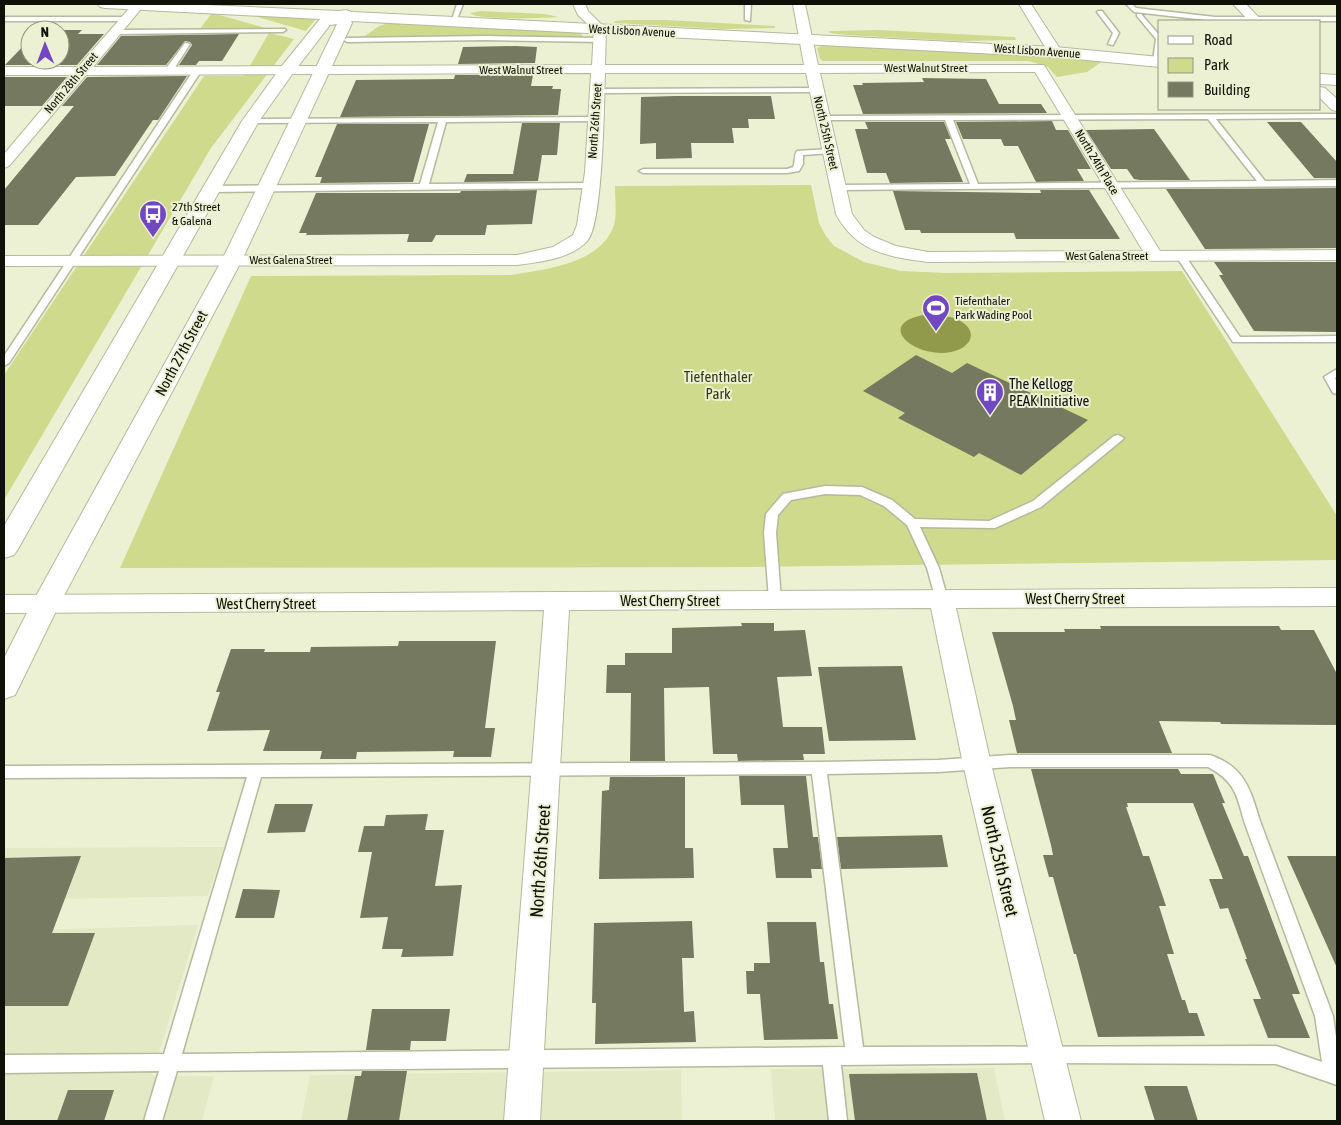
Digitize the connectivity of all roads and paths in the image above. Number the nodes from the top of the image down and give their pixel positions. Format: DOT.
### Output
graph roads {
  1 [pos="104,4"];
  2 [pos="748,4"];
  3 [pos="799,4"];
  4 [pos="1025,4"];
  5 [pos="1129,4"];
  6 [pos="1239,4"];
  7 [pos="138,5"];
  8 [pos="443,5"];
  9 [pos="459,5"];
  10 [pos="478,7"];
  11 [pos="339,8"];
  12 [pos="576,9"];
  13 [pos="220,10"];
  14 [pos="1100,12"];
  15 [pos="605,13"];
  16 [pos="1139,15"];
  17 [pos="4,19"];
  18 [pos="13,19"];
  19 [pos="126,19"];
  20 [pos="392,19"];
  21 [pos="1337,19"];
  22 [pos="743,20"];
  23 [pos="1255,20"];
  24 [pos="766,21"];
  25 [pos="453,22"];
  26 [pos="785,22"];
  27 [pos="810,23"];
  28 [pos="4,28"];
  29 [pos="283,30"];
  30 [pos="115,32"];
  31 [pos="600,34"];
  32 [pos="1027,36"];
  33 [pos="1046,37"];
  34 [pos="1158,38"];
  35 [pos="347,40"];
  36 [pos="806,40"];
  37 [pos="187,44"];
  38 [pos="1111,44"];
  39 [pos="305,48"];
  40 [pos="333,50"];
  41 [pos="1055,52"];
  42 [pos="1158,56"];
  43 [pos="1158,56"];
  44 [pos="1321,65"];
  45 [pos="1337,66"];
  46 [pos="1039,68"];
  47 [pos="812,69"];
  48 [pos="82,70"];
  49 [pos="168,70"];
  50 [pos="198,70"];
  51 [pos="287,70"];
  52 [pos="323,70"];
  53 [pos="599,70"];
  54 [pos="4,71"];
  55 [pos="1321,79"];
  56 [pos="1337,80"];
  57 [pos="816,90"];
  58 [pos="598,91"];
  59 [pos="1321,92"];
  60 [pos="1337,107"];
  61 [pos="1069,116"];
  62 [pos="1210,116"];
  63 [pos="1337,116"];
  64 [pos="948,117"];
  65 [pos="822,118"];
  66 [pos="596,119"];
  67 [pos="443,120"];
  68 [pos="251,121"];
  69 [pos="298,121"];
  70 [pos="830,152"];
  71 [pos="4,162"];
  72 [pos="643,172"];
  73 [pos="1337,183"];
  74 [pos="1263,184"];
  75 [pos="591,185"];
  76 [pos="1111,185"];
  77 [pos="424,186"];
  78 [pos="975,187"];
  79 [pos="266,188"];
  80 [pos="839,188"];
  81 [pos="212,189"];
  82 [pos="575,242"];
  83 [pos="879,246"];
  84 [pos="1337,254"];
  85 [pos="1154,256"];
  86 [pos="1181,256"];
  87 [pos="73,260"];
  88 [pos="171,260"];
  89 [pos="232,260"];
  90 [pos="4,261"];
  91 [pos="1337,339"];
  92 [pos="4,363"];
  93 [pos="1337,372"];
  94 [pos="1337,391"];
  95 [pos="1118,438"];
  96 [pos="912,523"];
  97 [pos="4,549"];
  98 [pos="1337,597"];
  99 [pos="775,600"];
  100 [pos="942,600"];
  101 [pos="557,601"];
  102 [pos="4,604"];
  103 [pos="45,605"];
  104 [pos="4,686"];
  105 [pos="977,764"];
  106 [pos="546,768"];
  107 [pos="819,768"];
  108 [pos="256,770"];
  109 [pos="4,772"];
  110 [pos="1046,1054"];
  111 [pos="831,1056"];
  112 [pos="855,1056"];
  113 [pos="527,1060"];
  114 [pos="169,1063"];
  115 [pos="4,1064"];
  116 [pos="1335,1075"];
  117 [pos="153,1121"];
  118 [pos="522,1121"];
  119 [pos="838,1121"];
  120 [pos="1062,1121"];
  1 -- 7 [label="main road, West Lisbon Avenue"];
  2 -- 22 [label="lane"];
  3 -- 27 [label="street, North 25th Street"];
  4 -- 33 [label="street"];
  5 -- 23 [label="lane"];
  6 -- 23 [label="street"];
  7 -- 13 [label="main road, West Lisbon Avenue"];
  7 -- 19 [label="street, North 28th Street"];
  8 -- 9 [label="main road"];
  9 -- 10 [label="main road"];
  9 -- 11 [label="main road"];
  9 -- 25 [label="lane"];
  11 -- 13 [label="main road, West Lisbon Avenue"];
  11 -- 20 [label="main road, West Lisbon Avenue"];
  11 -- 39 [label="main road"];
  11 -- 40 [label="main road, North 27th Street"];
  12 -- 15 [label="main road, West Lisbon Avenue"];
  12 -- 31 [label="street"];
  13 -- 29 [label="main road"];
  14 -- 38 [label="lane"];
  16 -- 34 [label="lane"];
  17 -- 18 [label="lane"];
  18 -- 19 [label="lane"];
  18 -- 28 [label="lane"];
  19 -- 30 [label="street, North 28th Street"];
  20 -- 25 [label="main road, West Lisbon Avenue"];
  20 -- 35 [label="main road"];
  21 -- 23 [label="lane"];
  22 -- 24 [label="main road"];
  25 -- 31 [label="main road, West Lisbon Avenue"];
  26 -- 27 [label="main road"];
  27 -- 36 [label="street, North 25th Street"];
  29 -- 30 [label="lane"];
  29 -- 39 [label="main road"];
  30 -- 48 [label="street, North 28th Street"];
  31 -- 35 [label="lane"];
  31 -- 36 [label="main road, West Lisbon Avenue"];
  31 -- 53 [label="street, North 26th Street"];
  32 -- 33 [label="main road, West Lisbon Avenue"];
  33 -- 38 [label="main road, West Lisbon Avenue"];
  33 -- 41 [label="street"];
  35 -- 40 [label="main road"];
  36 -- 41 [label="main road, West Lisbon Avenue"];
  36 -- 47 [label="street, North 25th Street"];
  37 -- 49 [label="lane"];
  38 -- 42 [label="main road, West Lisbon Avenue"];
  39 -- 51 [label="main road"];
  40 -- 52 [label="main road, North 27th Street"];
  41 -- 43 [label="main road, West Lisbon Avenue"];
  44 -- 45 [label="main road"];
  46 -- 47 [label="street, West Walnut Street"];
  46 -- 61 [label="street, North 24th Place"];
  47 -- 53 [label="street, West Walnut Street"];
  47 -- 57 [label="street, North 25th Street"];
  48 -- 49 [label="street, West Walnut Street"];
  48 -- 54 [label="street, West Walnut Street"];
  48 -- 71 [label="street, North 28th Street"];
  49 -- 50 [label="street, West Walnut Street"];
  50 -- 51 [label="street, West Walnut Street"];
  50 -- 87 [label="lane"];
  51 -- 52 [label="street, West Walnut Street"];
  51 -- 68 [label="main road"];
  52 -- 53 [label="street, West Walnut Street"];
  52 -- 69 [label="main road, North 27th Street"];
  53 -- 58 [label="street, North 26th Street"];
  55 -- 56 [label="main road"];
  57 -- 58 [label="lane"];
  57 -- 65 [label="street, North 25th Street"];
  58 -- 66 [label="street, North 26th Street"];
  59 -- 60 [label="street"];
  61 -- 62 [label="lane"];
  61 -- 64 [label="lane"];
  61 -- 76 [label="street, North 24th Place"];
  62 -- 63 [label="lane"];
  62 -- 74 [label="lane"];
  64 -- 65 [label="lane"];
  64 -- 78 [label="lane"];
  65 -- 70 [label="street, North 25th Street"];
  66 -- 67 [label="lane"];
  66 -- 75 [label="street, North 26th Street"];
  67 -- 69 [label="lane"];
  67 -- 77 [label="lane"];
  68 -- 69 [label="lane"];
  68 -- 81 [label="main road"];
  69 -- 79 [label="main road, North 27th Street"];
  70 -- 72 [label="lane"];
  70 -- 80 [label="street, North 25th Street"];
  73 -- 74 [label="lane"];
  74 -- 76 [label="lane"];
  75 -- 77 [label="lane"];
  75 -- 82 [label="street, North 26th Street"];
  76 -- 78 [label="lane"];
  76 -- 85 [label="street, North 24th Place"];
  77 -- 79 [label="lane"];
  78 -- 80 [label="lane"];
  79 -- 81 [label="lane"];
  79 -- 89 [label="main road, North 27th Street"];
  80 -- 83 [label="street, North 25th Street"];
  81 -- 88 [label="main road"];
  82 -- 89 [label="street, West Galena Street"];
  83 -- 85 [label="street, West Galena Street"];
  84 -- 86 [label="street, West Galena Street"];
  85 -- 86 [label="street, West Galena Street"];
  86 -- 91 [label="lane"];
  87 -- 88 [label="street, West Galena Street"];
  87 -- 90 [label="street, West Galena Street"];
  87 -- 92 [label="lane"];
  88 -- 89 [label="street, West Galena Street"];
  88 -- 97 [label="main road"];
  89 -- 103 [label="main road, North 27th Street"];
  93 -- 94 [label="lane"];
  95 -- 96 [label="lane"];
  96 -- 99 [label="lane"];
  96 -- 100 [label="lane"];
  98 -- 100 [label="street, West Cherry Street"];
  99 -- 100 [label="street, West Cherry Street"];
  99 -- 101 [label="street, West Cherry Street"];
  100 -- 105 [label="street, North 25th Street"];
  101 -- 103 [label="street, West Cherry Street"];
  101 -- 106 [label="street, North 26th Street"];
  102 -- 103 [label="street, West Cherry Street"];
  103 -- 104 [label="main road, North 27th Street"];
  105 -- 107 [label="lane"];
  105 -- 110 [label="street, North 25th Street"];
  105 -- 116 [label="lane"];
  106 -- 107 [label="lane"];
  106 -- 108 [label="lane"];
  106 -- 113 [label="street, North 26th Street"];
  107 -- 112 [label="lane"];
  108 -- 109 [label="lane"];
  108 -- 114 [label="lane"];
  110 -- 112 [label="lane"];
  110 -- 116 [label="lane"];
  110 -- 120 [label="street, North 25th Street"];
  111 -- 112 [label="lane"];
  111 -- 113 [label="lane"];
  111 -- 119 [label="lane"];
  113 -- 114 [label="lane"];
  113 -- 118 [label="street, North 26th Street"];
  114 -- 115 [label="lane"];
  114 -- 117 [label="lane"];
}
